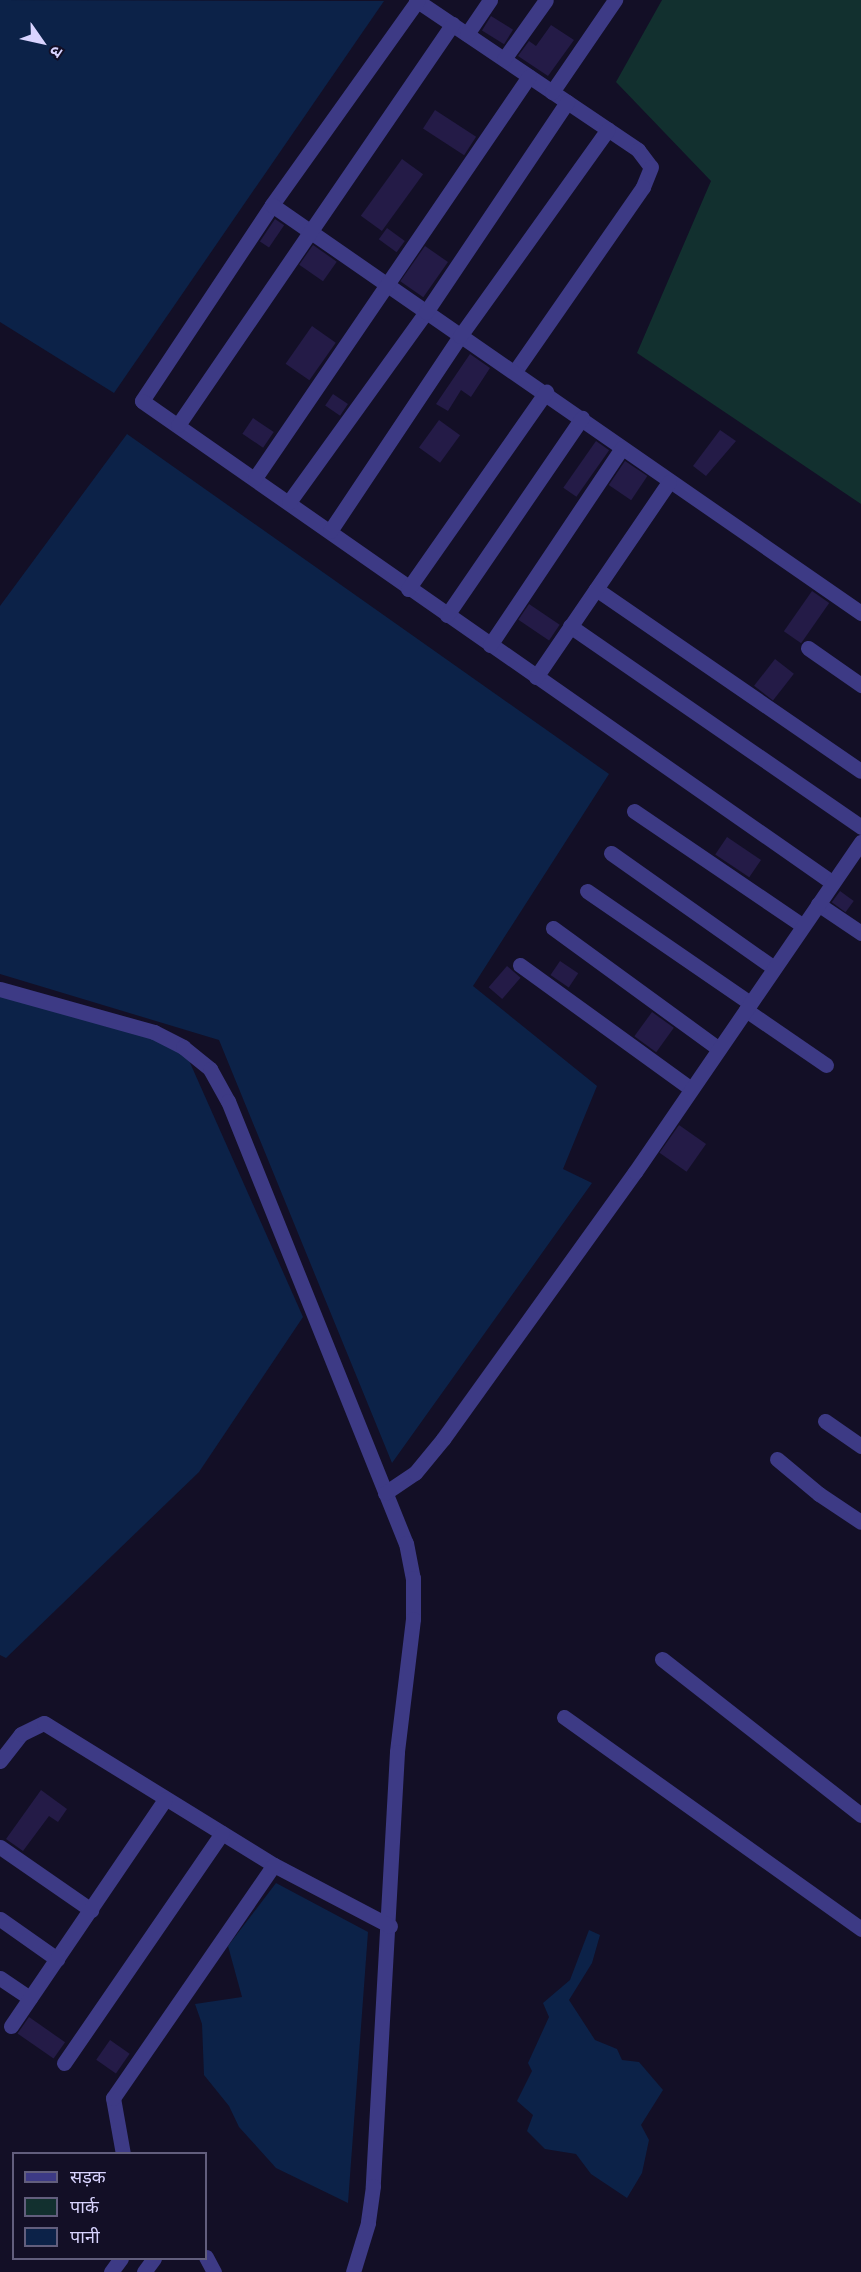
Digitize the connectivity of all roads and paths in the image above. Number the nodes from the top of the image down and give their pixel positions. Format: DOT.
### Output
graph roads {
  1 [pos="417,0"];
  2 [pos="490,0"];
  3 [pos="546,0"];
  4 [pos="615,0"];
  5 [pos="453,24"];
  6 [pos="467,34"];
  7 [pos="504,59"];
  8 [pos="529,77"];
  9 [pos="552,92"];
  10 [pos="567,102"];
  11 [pos="608,129"];
  12 [pos="272,205"];
  13 [pos="312,233"];
  14 [pos="384,284"];
  15 [pos="426,312"];
  16 [pos="460,336"];
  17 [pos="515,371"];
  18 [pos="546,392"];
  19 [pos="582,418"];
  20 [pos="178,425"];
  21 [pos="622,448"];
  22 [pos="255,478"];
  23 [pos="669,482"];
  24 [pos="289,502"];
  25 [pos="330,531"];
  26 [pos="408,589"];
  27 [pos="596,590"];
  28 [pos="861,613"];
  29 [pos="447,615"];
  30 [pos="570,626"];
  31 [pos="490,645"];
  32 [pos="808,648"];
  33 [pos="536,677"];
  34 [pos="861,685"];
  35 [pos="861,771"];
  36 [pos="634,811"];
  37 [pos="861,827"];
  38 [pos="861,842"];
  39 [pos="611,853"];
  40 [pos="833,883"];
  41 [pos="587,891"];
  42 [pos="818,904"];
  43 [pos="803,926"];
  44 [pos="553,928"];
  45 [pos="861,933"];
  46 [pos="520,965"];
  47 [pos="774,968"];
  48 [pos="0,989"];
  49 [pos="748,1006"];
  50 [pos="719,1048"];
  51 [pos="826,1065"];
  52 [pos="691,1089"];
  53 [pos="825,1421"];
  54 [pos="861,1446"];
  55 [pos="777,1459"];
  56 [pos="385,1493"];
  57 [pos="861,1522"];
  58 [pos="662,1659"];
  59 [pos="564,1717"];
  60 [pos="0,1761"];
  61 [pos="165,1798"];
  62 [pos="861,1815"];
  63 [pos="222,1833"];
  64 [pos="0,1847"];
  65 [pos="274,1865"];
  66 [pos="90,1910"];
  67 [pos="0,1919"];
  68 [pos="390,1926"];
  69 [pos="861,1929"];
  70 [pos="57,1959"];
  71 [pos="0,1978"];
  72 [pos="30,1998"];
  73 [pos="11,2026"];
  74 [pos="64,2063"];
  75 [pos="123,2152"];
  76 [pos="120,2260"];
  77 [pos="153,2260"];
  78 [pos="111,2272"];
  79 [pos="144,2272"];
  80 [pos="353,2272"];
  1 -- 5 [label="street"];
  1 -- 12 [label="street"];
  2 -- 6 [label="street"];
  3 -- 7 [label="street"];
  4 -- 9 [label="street"];
  5 -- 6 [label="street"];
  5 -- 13 [label="street"];
  6 -- 7 [label="street"];
  7 -- 8 [label="street"];
  8 -- 9 [label="street"];
  8 -- 14 [label="street"];
  9 -- 10 [label="street"];
  10 -- 11 [label="street"];
  10 -- 15 [label="street"];
  11 -- 16 [label="street"];
  11 -- 17 [label="street"];
  12 -- 13 [label="street"];
  12 -- 20 [label="street"];
  13 -- 14 [label="street"];
  13 -- 20 [label="street"];
  14 -- 15 [label="street"];
  14 -- 22 [label="street"];
  15 -- 16 [label="street"];
  15 -- 24 [label="street"];
  16 -- 17 [label="street"];
  16 -- 25 [label="street"];
  17 -- 18 [label="street"];
  18 -- 19 [label="street"];
  18 -- 26 [label="street"];
  19 -- 21 [label="street"];
  19 -- 29 [label="street"];
  20 -- 22 [label="street"];
  21 -- 23 [label="street"];
  21 -- 31 [label="street"];
  22 -- 24 [label="street"];
  23 -- 27 [label="street"];
  23 -- 28 [label="street"];
  24 -- 25 [label="street"];
  25 -- 26 [label="street"];
  26 -- 29 [label="street"];
  27 -- 30 [label="street"];
  27 -- 35 [label="street"];
  29 -- 31 [label="street"];
  30 -- 33 [label="street"];
  30 -- 37 [label="street"];
  31 -- 33 [label="street"];
  32 -- 34 [label="street"];
  33 -- 40 [label="street"];
  36 -- 43 [label="street"];
  38 -- 40 [label="street"];
  39 -- 47 [label="street"];
  40 -- 42 [label="street"];
  41 -- 49 [label="street"];
  42 -- 43 [label="street"];
  42 -- 45 [label="street"];
  43 -- 47 [label="street"];
  44 -- 50 [label="street"];
  46 -- 52 [label="street"];
  47 -- 49 [label="street"];
  48 -- 56 [label="street"];
  49 -- 50 [label="street"];
  49 -- 51 [label="street"];
  50 -- 52 [label="street"];
  52 -- 56 [label="street"];
  53 -- 54 [label="street"];
  55 -- 57 [label="street"];
  56 -- 68 [label="street"];
  58 -- 62 [label="street"];
  59 -- 69 [label="street"];
  60 -- 61 [label="street"];
  61 -- 63 [label="street"];
  61 -- 66 [label="street"];
  63 -- 65 [label="street"];
  63 -- 74 [label="street"];
  64 -- 66 [label="street"];
  65 -- 68 [label="street"];
  65 -- 75 [label="street"];
  66 -- 70 [label="street"];
  67 -- 70 [label="street"];
  68 -- 80 [label="street"];
  70 -- 72 [label="street"];
  71 -- 72 [label="street"];
  72 -- 73 [label="street"];
  76 -- 78 [label="street"];
  77 -- 79 [label="street"];
}
